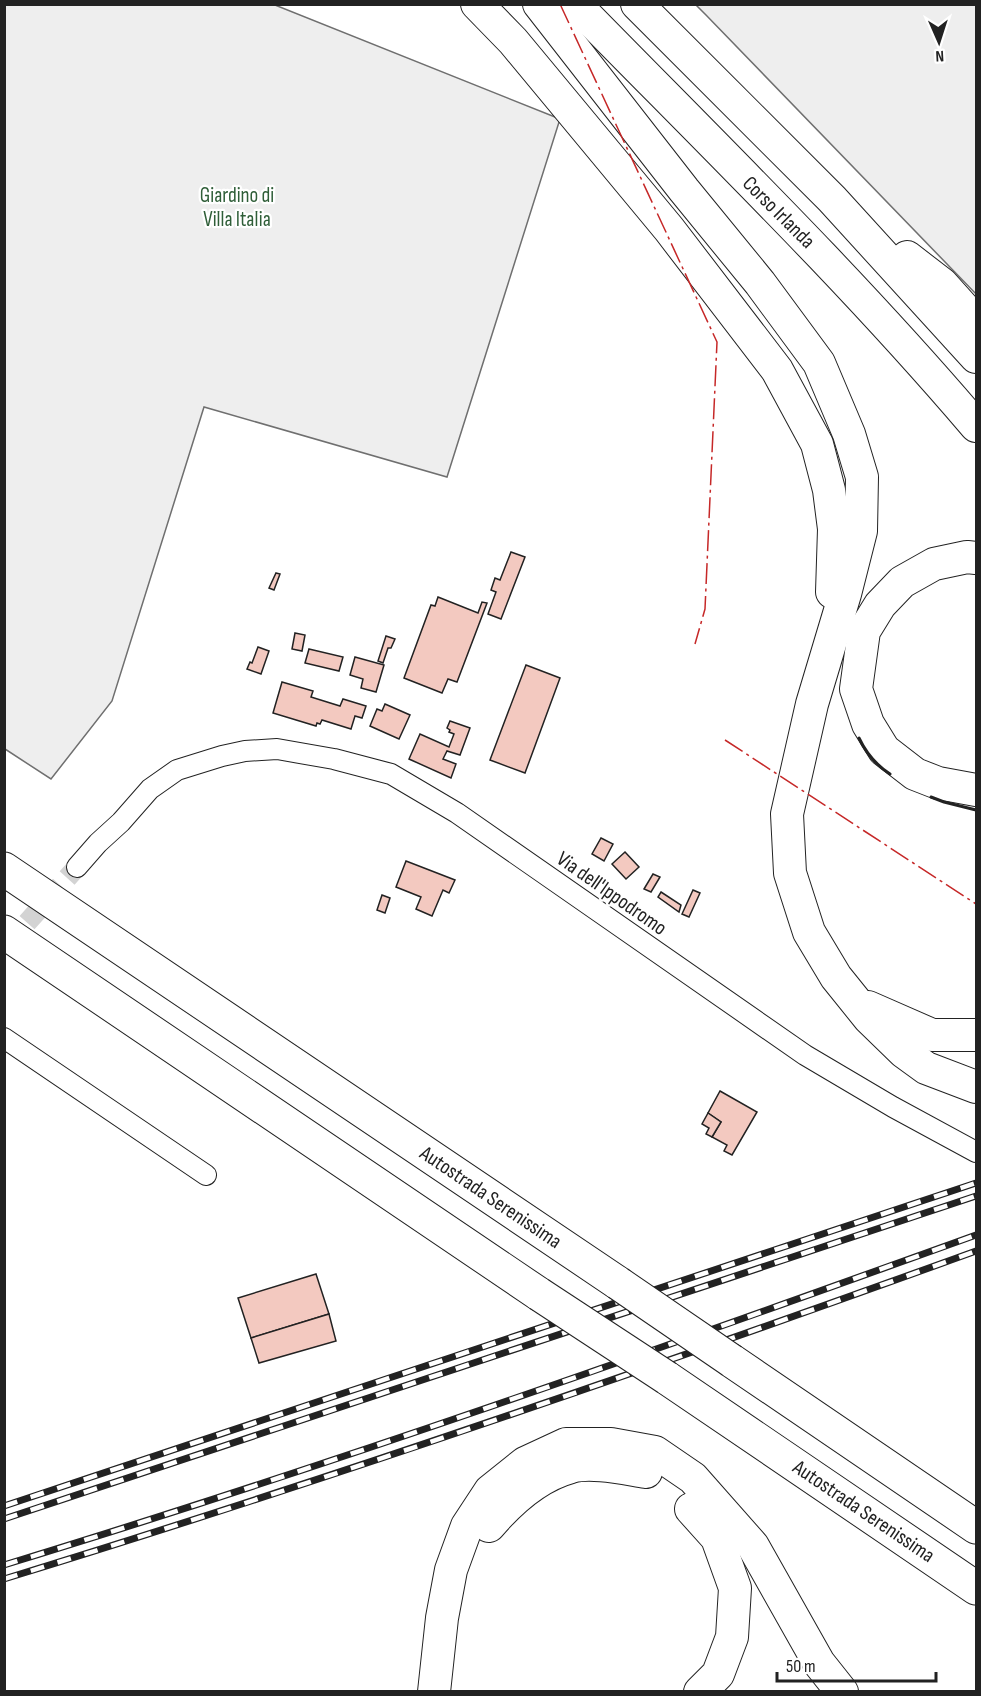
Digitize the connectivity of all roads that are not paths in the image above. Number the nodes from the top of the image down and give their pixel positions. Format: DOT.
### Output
graph roads {
  1 [pos="477,4"];
  2 [pos="539,4"];
  3 [pos="575,4"];
  4 [pos="637,4"];
  5 [pos="832,199"];
  6 [pos="976,322"];
  7 [pos="976,357"];
  8 [pos="976,426"];
  9 [pos="972,557"];
  10 [pos="827,648"];
  11 [pos="975,789"];
  12 [pos="77,867"];
  13 [pos="4,869"];
  14 [pos="4,932"];
  15 [pos="856,1001"];
  16 [pos="976,1035"];
  17 [pos="4,1038"];
  18 [pos="976,1087"];
  19 [pos="976,1152"];
  20 [pos="206,1175"];
  21 [pos="976,1527"];
  22 [pos="976,1588"];
  23 [pos="448,1649"];
  24 [pos="434,1692"];
  25 [pos="453,1692"];
  26 [pos="700,1692"];
  27 [pos="843,1692"];
  1 -- 10 [label="highway"];
  2 -- 10 [label="highway"];
  3 -- 8 [label="highway, Corso Irlanda"];
  4 -- 5 [label="highway"];
  5 -- 6 [label="highway"];
  5 -- 7 [label="highway"];
  9 -- 11 [label="highway"];
  10 -- 15 [label="highway"];
  12 -- 19 [label="street, Via dell'Ippodromo"];
  13 -- 21 [label="highway, Autostrada Serenissima, bridge"];
  14 -- 22 [label="highway, Autostrada Serenissima, bridge"];
  15 -- 16 [label="highway"];
  15 -- 18 [label="highway"];
  17 -- 20 [label="street"];
  23 -- 24 [label="highway"];
  23 -- 25 [label="highway"];
  23 -- 26 [label="highway"];
  23 -- 27 [label="highway"];
}
